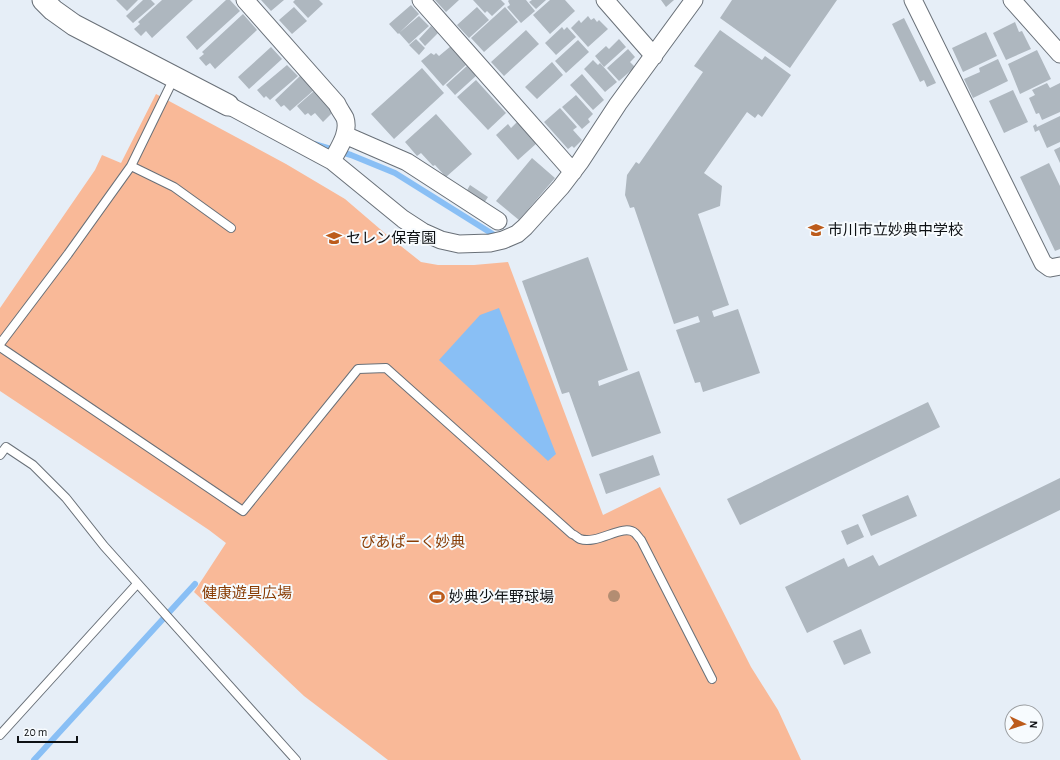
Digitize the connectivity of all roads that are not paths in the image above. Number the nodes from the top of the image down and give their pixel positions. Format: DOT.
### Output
graph roads {
  1 [pos="245,0"];
  2 [pos="420,0"];
  3 [pos="605,0"];
  4 [pos="694,0"];
  5 [pos="913,0"];
  6 [pos="1012,0"];
  7 [pos="53,3"];
  8 [pos="1060,54"];
  9 [pos="654,56"];
  10 [pos="174,78"];
  11 [pos="228,105"];
  12 [pos="345,135"];
  13 [pos="332,161"];
  14 [pos="131,166"];
  15 [pos="573,172"];
  16 [pos="498,221"];
  17 [pos="231,228"];
  18 [pos="1060,266"];
  19 [pos="0,344"];
  20 [pos="0,347"];
  21 [pos="0,455"];
  22 [pos="137,584"];
  23 [pos="712,679"];
  24 [pos="0,735"];
  25 [pos="296,760"];
  1 -- 12 [label="street"];
  2 -- 15 [label="street"];
  3 -- 9 [label="street"];
  4 -- 9 [label="street"];
  5 -- 18 [label="street"];
  6 -- 8 [label="street"];
  7 -- 10 [label="street"];
  9 -- 15 [label="street"];
  10 -- 11 [label="street"];
  10 -- 14 [label="lane"];
  11 -- 13 [label="street"];
  12 -- 13 [label="street"];
  12 -- 16 [label="street"];
  13 -- 15 [label="street"];
  14 -- 17 [label="lane"];
  14 -- 19 [label="lane"];
  20 -- 23 [label="lane"];
  21 -- 22 [label="lane"];
  22 -- 24 [label="lane"];
  22 -- 25 [label="lane"];
}
